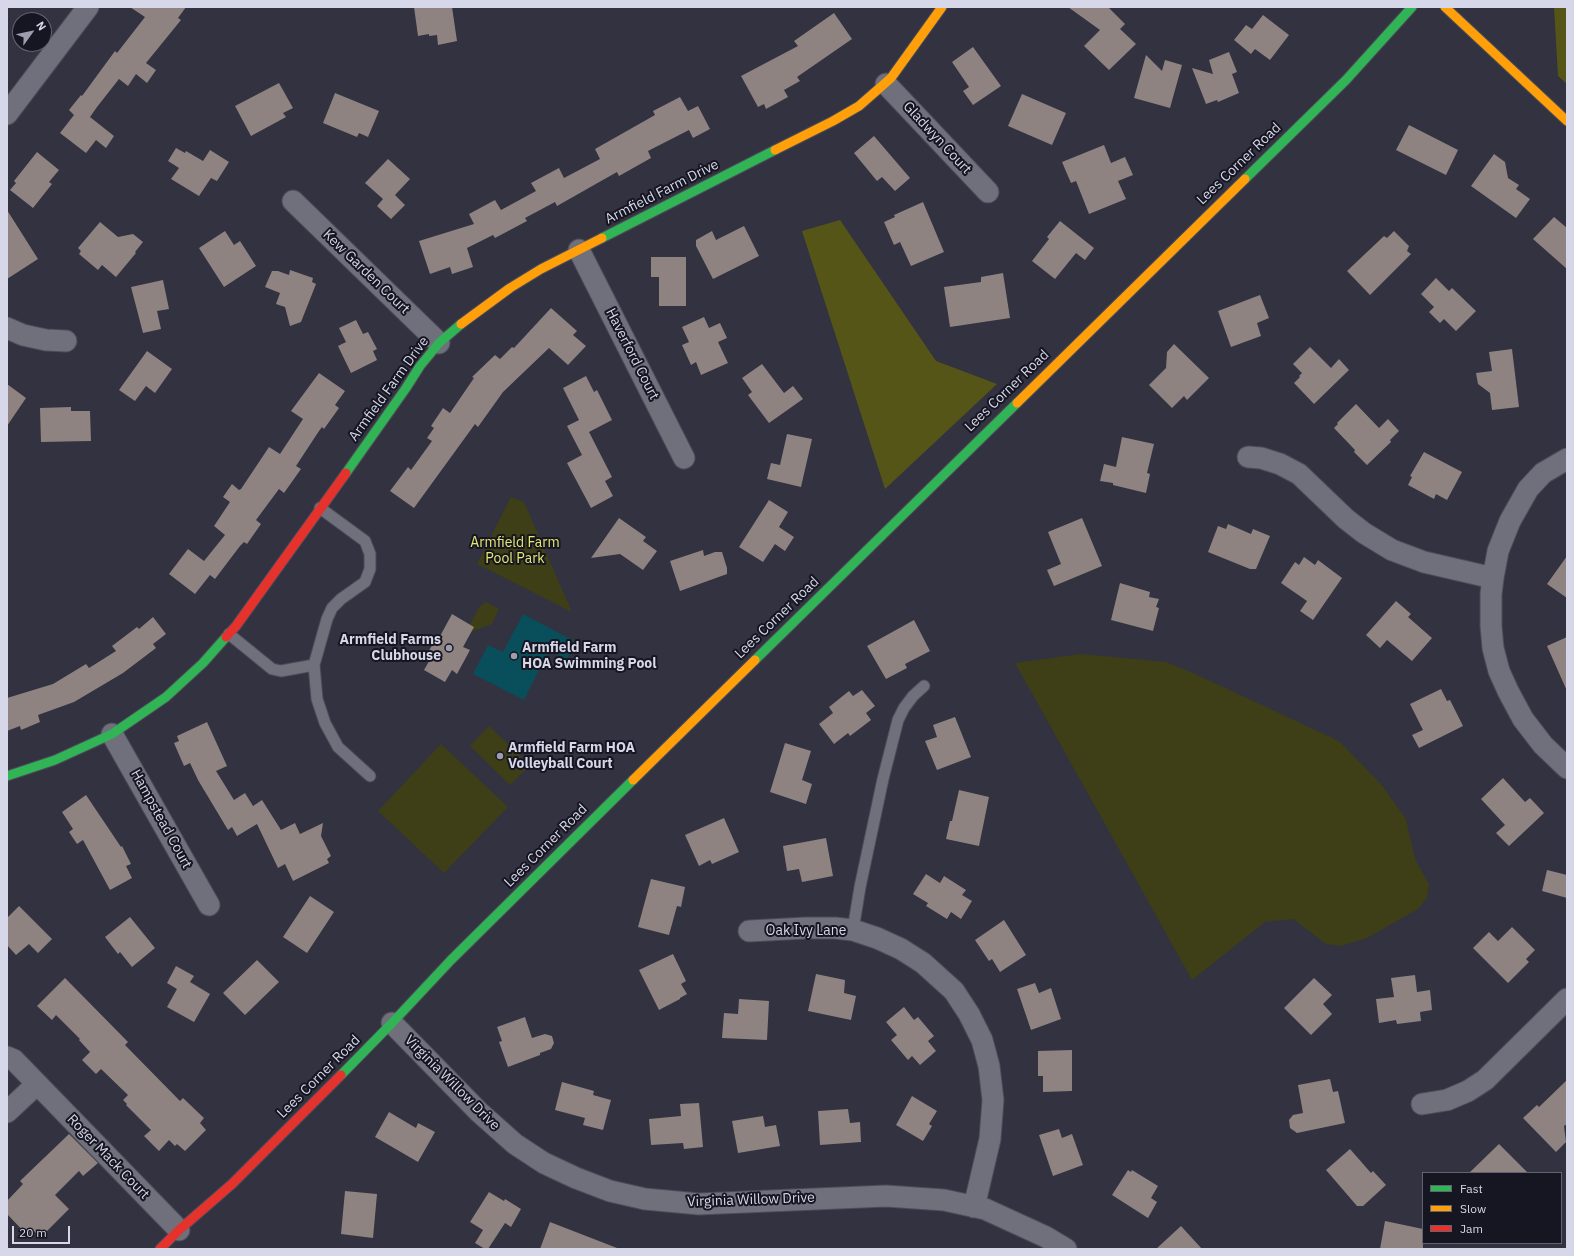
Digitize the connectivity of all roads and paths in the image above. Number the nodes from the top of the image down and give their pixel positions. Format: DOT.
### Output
graph roads {
  1 [pos="88,7"];
  2 [pos="942,7"];
  3 [pos="1412,7"];
  4 [pos="1446,7"];
  5 [pos="886,84"];
  6 [pos="7,114"];
  7 [pos="1567,121"];
  8 [pos="988,192"];
  9 [pos="293,201"];
  10 [pos="579,250"];
  11 [pos="7,328"];
  12 [pos="66,341"];
  13 [pos="439,343"];
  14 [pos="1248,457"];
  15 [pos="684,458"];
  16 [pos="1567,459"];
  17 [pos="320,508"];
  18 [pos="1492,578"];
  19 [pos="229,634"];
  20 [pos="314,665"];
  21 [pos="924,686"];
  22 [pos="112,734"];
  23 [pos="1567,768"];
  24 [pos="7,776"];
  25 [pos="370,776"];
  26 [pos="209,905"];
  27 [pos="854,930"];
  28 [pos="749,931"];
  29 [pos="1567,999"];
  30 [pos="392,1023"];
  31 [pos="7,1057"];
  32 [pos="37,1084"];
  33 [pos="1422,1104"];
  34 [pos="7,1112"];
  35 [pos="974,1207"];
  36 [pos="179,1230"];
  37 [pos="160,1249"];
  38 [pos="1066,1249"];
  1 -- 6 [label="street"];
  2 -- 5 [label="street, Armfield Farm Drive"];
  3 -- 30 [label="street, Lees Corner Road"];
  4 -- 7 [label="street"];
  5 -- 8 [label="street, Gladwyn Court"];
  5 -- 10 [label="street, Armfield Farm Drive"];
  9 -- 13 [label="street, Kew Garden Court"];
  10 -- 13 [label="street, Armfield Farm Drive"];
  10 -- 15 [label="street, Haverford Court"];
  11 -- 12 [label="street"];
  13 -- 17 [label="street, Armfield Farm Drive"];
  14 -- 18 [label="street"];
  16 -- 18 [label="street"];
  17 -- 19 [label="street, Armfield Farm Drive"];
  17 -- 20 [label="lane"];
  18 -- 23 [label="street"];
  19 -- 20 [label="lane"];
  19 -- 22 [label="street, Armfield Farm Drive"];
  20 -- 25 [label="lane"];
  21 -- 27 [label="lane"];
  22 -- 24 [label="street, Armfield Farm Drive"];
  22 -- 26 [label="street, Hampstead Court"];
  27 -- 28 [label="street, Oak Ivy Lane"];
  27 -- 35 [label="street, Oak Ivy Lane"];
  29 -- 33 [label="street"];
  30 -- 35 [label="street, Virginia Willow Drive"];
  30 -- 36 [label="street, Lees Corner Road"];
  31 -- 32 [label="street, Roger Mack Court"];
  32 -- 34 [label="street"];
  32 -- 36 [label="street, Roger Mack Court"];
  35 -- 38 [label="street, Virginia Willow Drive"];
  36 -- 37 [label="street, Lees Corner Road"];
}
